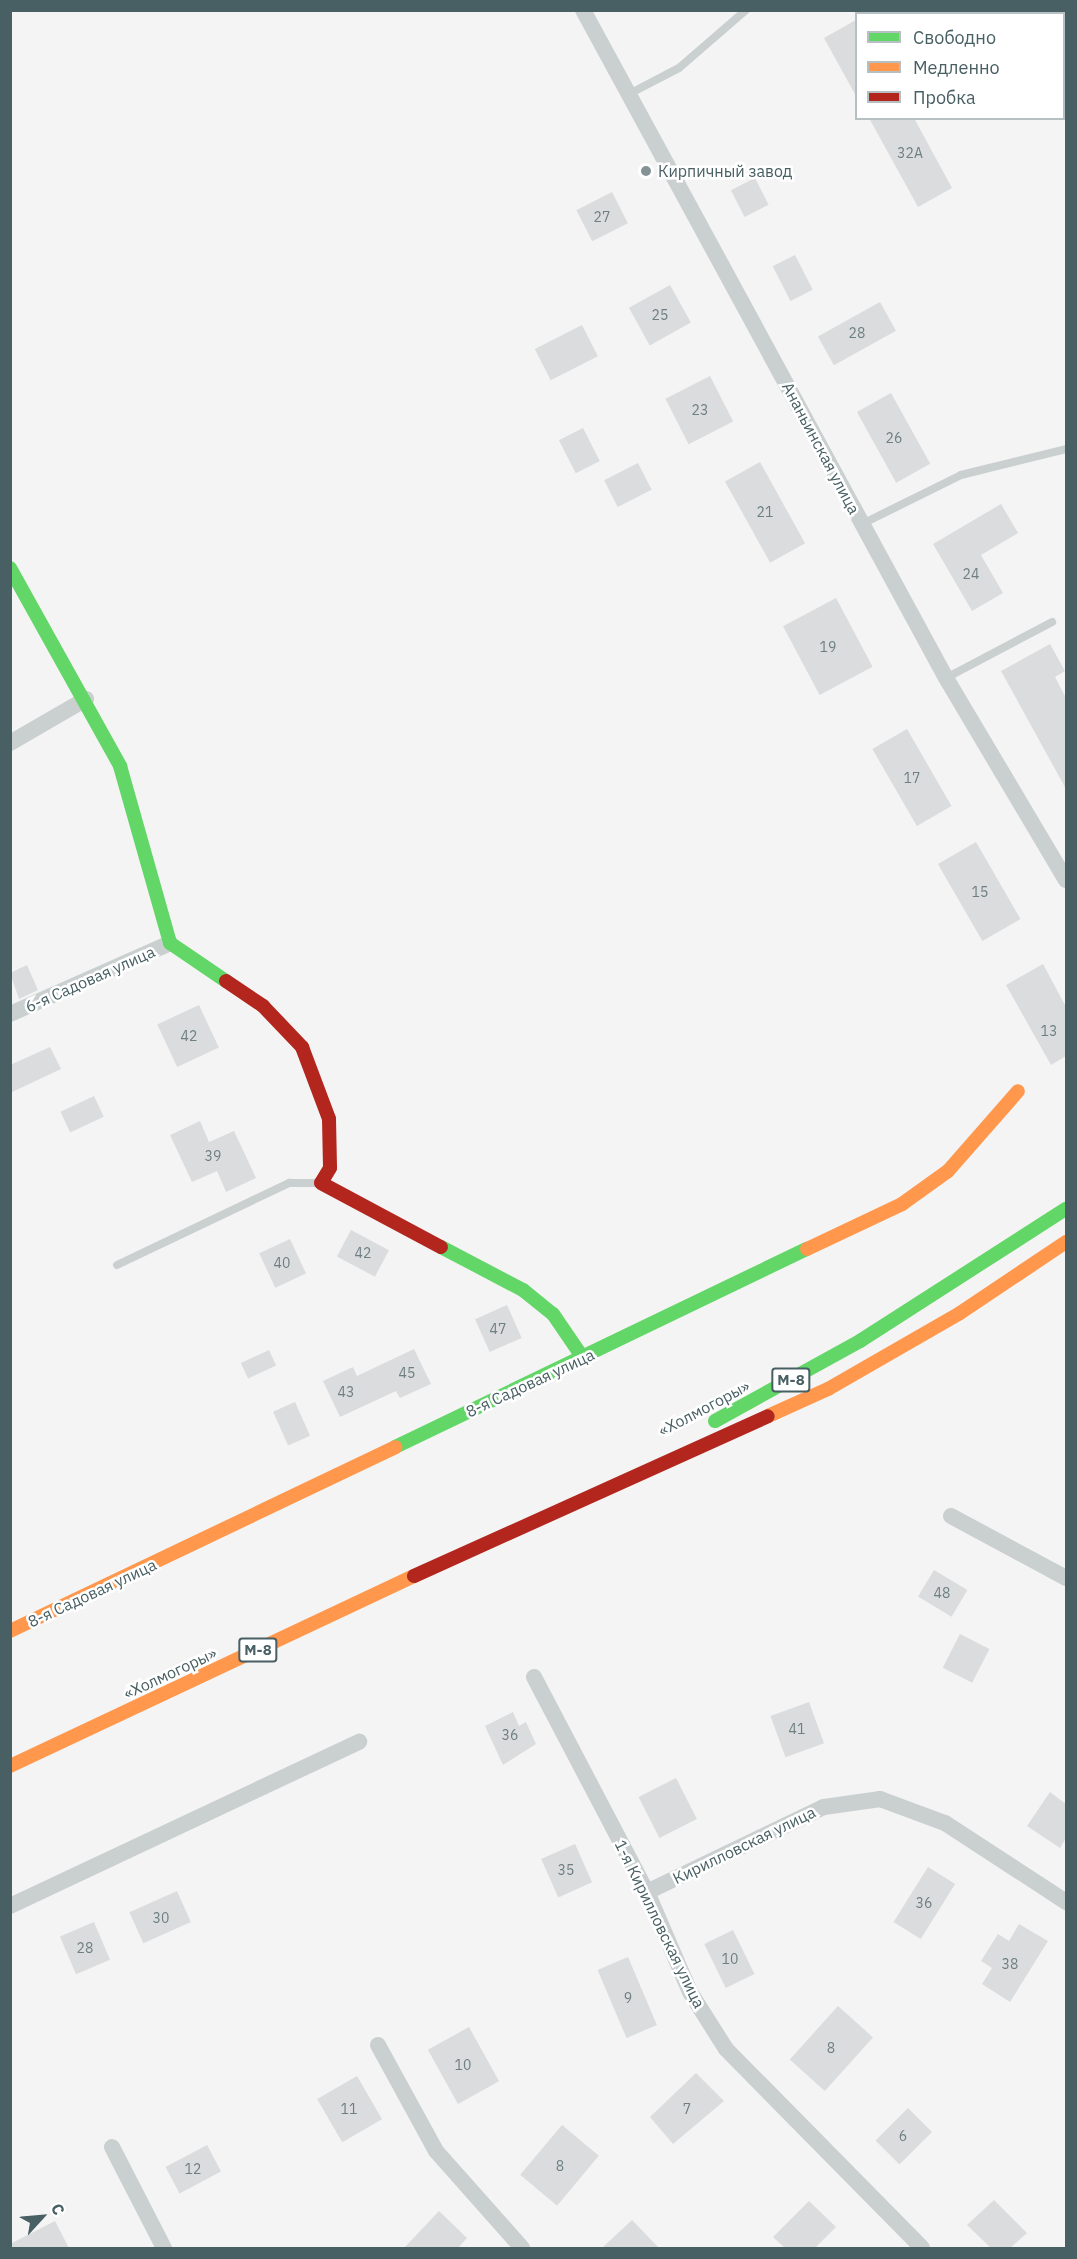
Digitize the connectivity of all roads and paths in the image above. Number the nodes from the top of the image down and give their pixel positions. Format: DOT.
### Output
graph roads {
  1 [pos="583,10"];
  2 [pos="746,10"];
  3 [pos="630,94"];
  4 [pos="1066,449"];
  5 [pos="862,524"];
  6 [pos="10,568"];
  7 [pos="1052,622"];
  8 [pos="946,678"];
  9 [pos="86,699"];
  10 [pos="10,743"];
  11 [pos="1066,880"];
  12 [pos="170,943"];
  13 [pos="10,1014"];
  14 [pos="1018,1091"];
  15 [pos="321,1183"];
  16 [pos="1066,1209"];
  17 [pos="1066,1242"];
  18 [pos="117,1265"];
  19 [pos="583,1358"];
  20 [pos="951,1515"];
  21 [pos="505,1533"];
  22 [pos="1066,1578"];
  23 [pos="10,1631"];
  24 [pos="534,1677"];
  25 [pos="359,1742"];
  26 [pos="10,1766"];
  27 [pos="647,1892"];
  28 [pos="1066,1902"];
  29 [pos="10,1906"];
  30 [pos="378,2045"];
  31 [pos="112,2147"];
  32 [pos="164,2248"];
  33 [pos="522,2248"];
  34 [pos="922,2248"];
  1 -- 3 [label="street, Ананьинская улица"];
  2 -- 3 [label="lane"];
  3 -- 5 [label="street, Ананьинская улица"];
  4 -- 5 [label="lane"];
  5 -- 8 [label="street, Ананьинская улица"];
  6 -- 9 [label="main road"];
  7 -- 8 [label="lane"];
  8 -- 11 [label="street, Ананьинская улица"];
  9 -- 10 [label="street"];
  9 -- 12 [label="main road"];
  12 -- 13 [label="street, 6-я Садовая улица"];
  12 -- 15 [label="main road"];
  14 -- 19 [label="main road, 8-я Садовая улица"];
  15 -- 18 [label="lane"];
  15 -- 19 [label="main road"];
  16 -- 21 [label="main road, «Холмогоры» / М-8"];
  17 -- 21 [label="main road, «Холмогоры» / М-8"];
  19 -- 23 [label="main road, 8-я Садовая улица"];
  20 -- 22 [label="street"];
  21 -- 26 [label="main road, «Холмогоры» / М-8"];
  24 -- 27 [label="street, 1-я Кирилловская улица"];
  25 -- 29 [label="street"];
  27 -- 28 [label="street, Кирилловская улица"];
  27 -- 34 [label="street, 1-я Кирилловская улица"];
  30 -- 33 [label="street"];
  31 -- 32 [label="street"];
}
